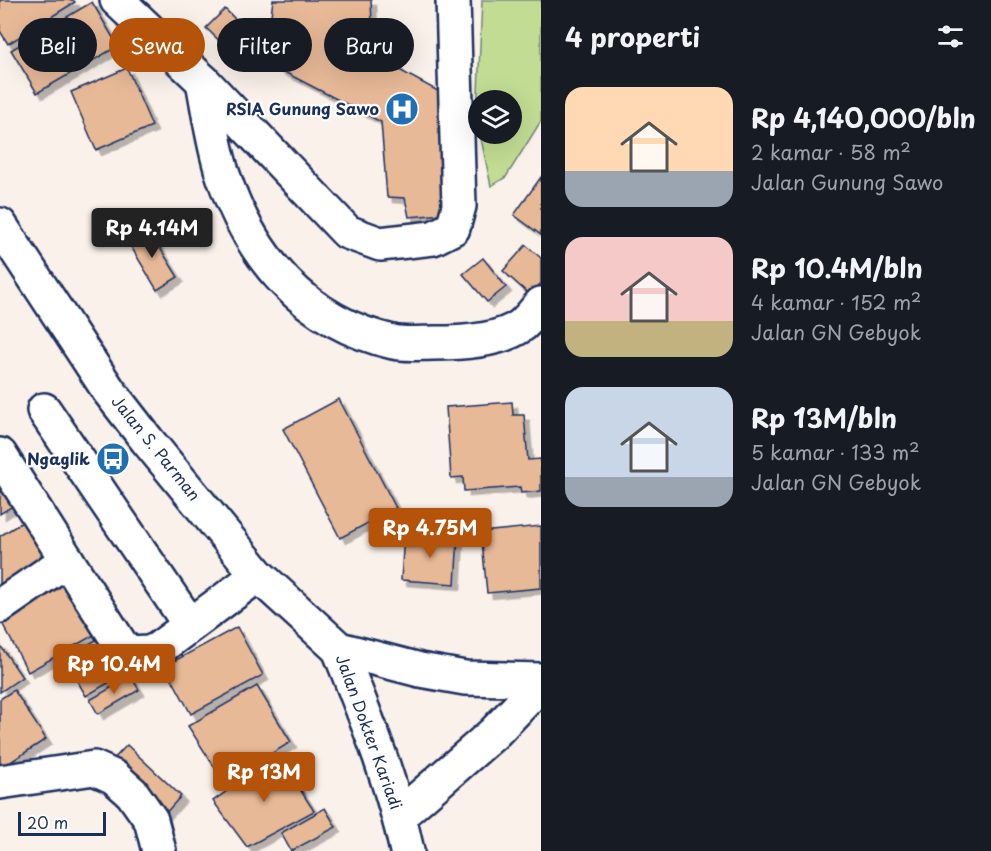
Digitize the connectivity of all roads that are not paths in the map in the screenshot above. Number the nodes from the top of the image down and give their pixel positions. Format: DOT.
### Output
graph roads {
  1 [pos="117,0"];
  2 [pos="453,0"];
  3 [pos="203,81"];
  4 [pos="0,225"];
  5 [pos="541,304"];
  6 [pos="44,410"];
  7 [pos="0,455"];
  8 [pos="67,560"];
  9 [pos="258,575"];
  10 [pos="0,606"];
  11 [pos="190,625"];
  12 [pos="339,649"];
  13 [pos="541,682"];
  14 [pos="0,782"];
  15 [pos="399,816"];
  16 [pos="159,851"];
  17 [pos="407,851"];
  1 -- 3 [label="main road"];
  2 -- 3 [label="main road"];
  3 -- 5 [label="main road"];
  4 -- 9 [label="main road, Jalan S. Parman"];
  6 -- 11 [label="main road"];
  7 -- 8 [label="main road"];
  8 -- 10 [label="main road"];
  8 -- 11 [label="main road"];
  9 -- 11 [label="main road"];
  9 -- 12 [label="main road, Jalan S. Parman"];
  12 -- 13 [label="main road"];
  12 -- 15 [label="main road, Jalan Dokter Kariadi"];
  13 -- 15 [label="main road, Jalan Dokter Kariadi"];
  14 -- 16 [label="main road"];
  15 -- 17 [label="main road, Jalan Dokter Kariadi"];
}
